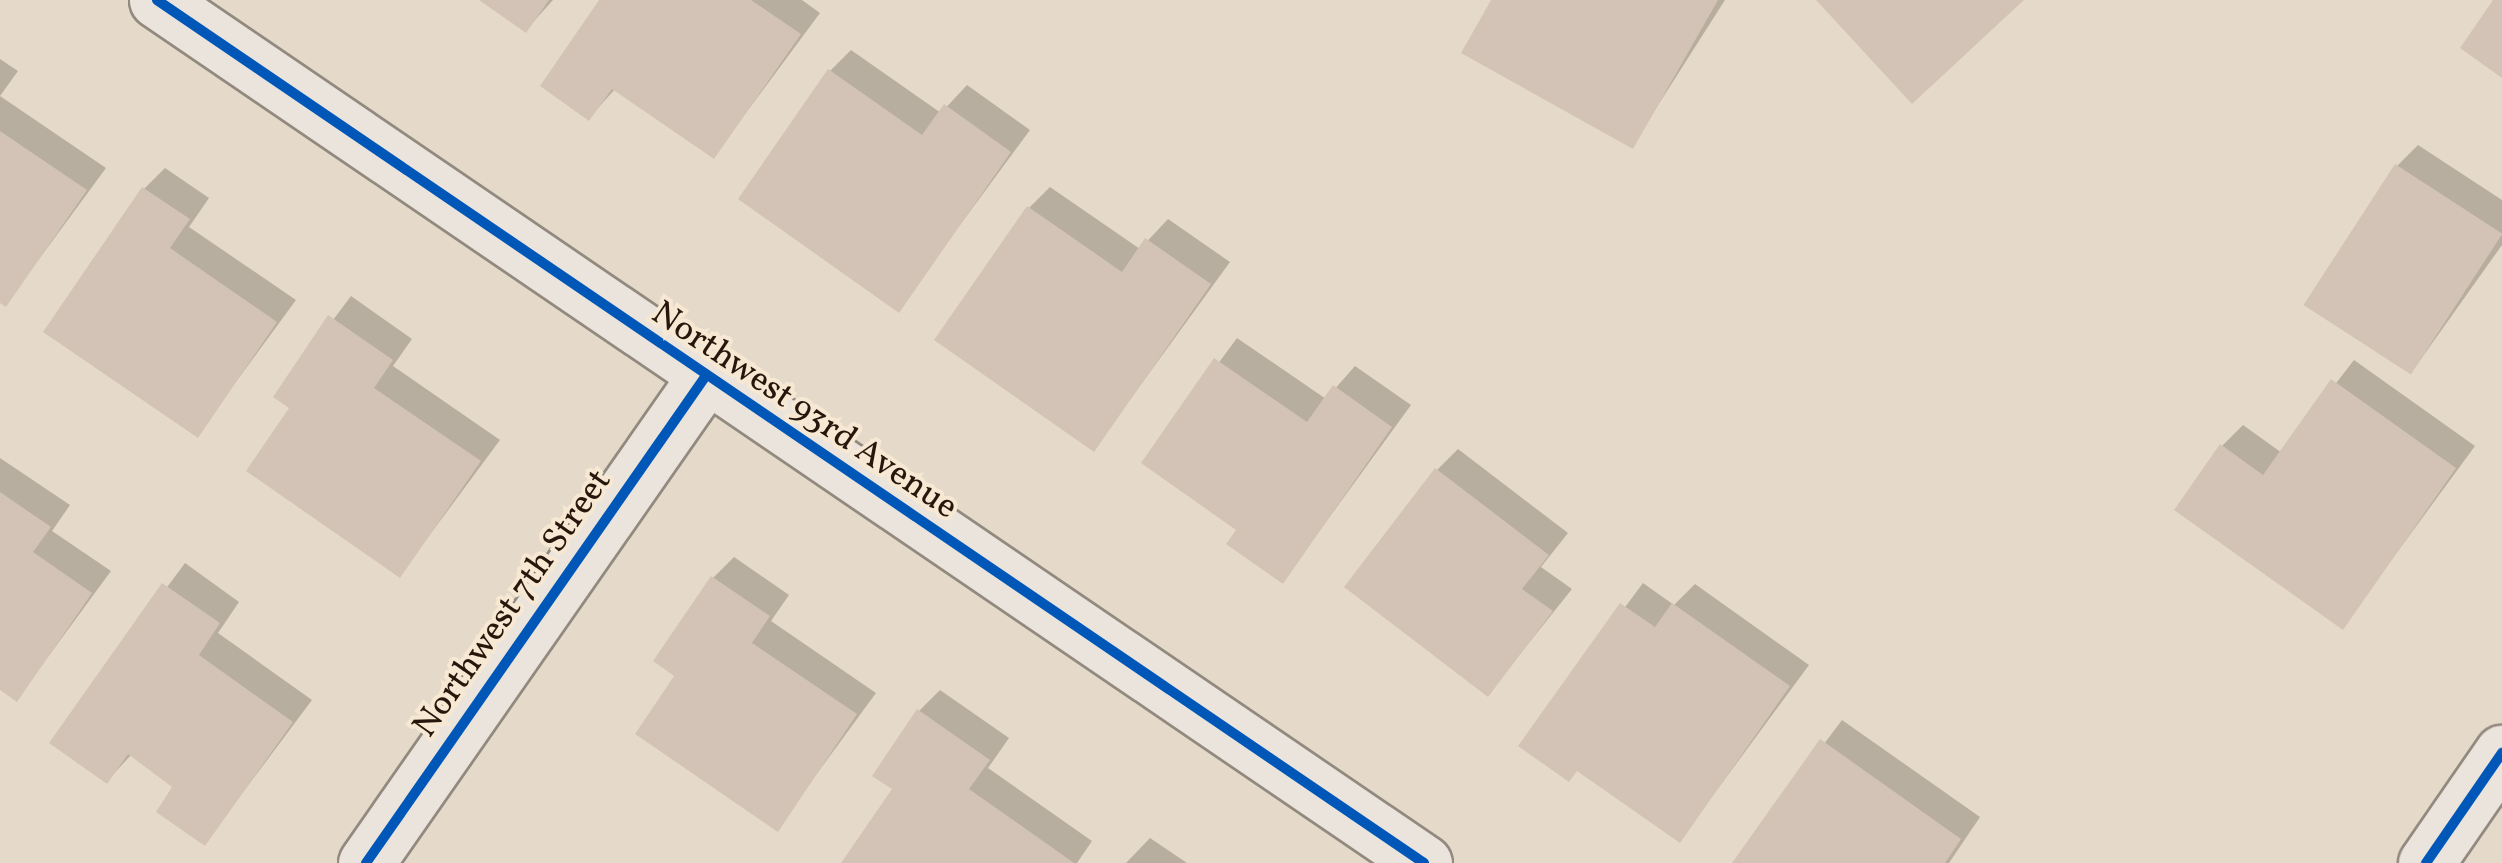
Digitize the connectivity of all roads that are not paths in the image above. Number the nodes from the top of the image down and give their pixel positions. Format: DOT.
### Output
graph roads {
  1 [pos="157,0"];
  2 [pos="704,377"];
  3 [pos="2502,754"];
  4 [pos="366,863"];
  5 [pos="1424,863"];
  6 [pos="2426,863"];
  1 -- 2 [label="street, Northwest 93rd Avenue"];
  2 -- 4 [label="street, Northwest 7th Street"];
  2 -- 5 [label="street, Northwest 93rd Avenue"];
  3 -- 6 [label="street"];
}
